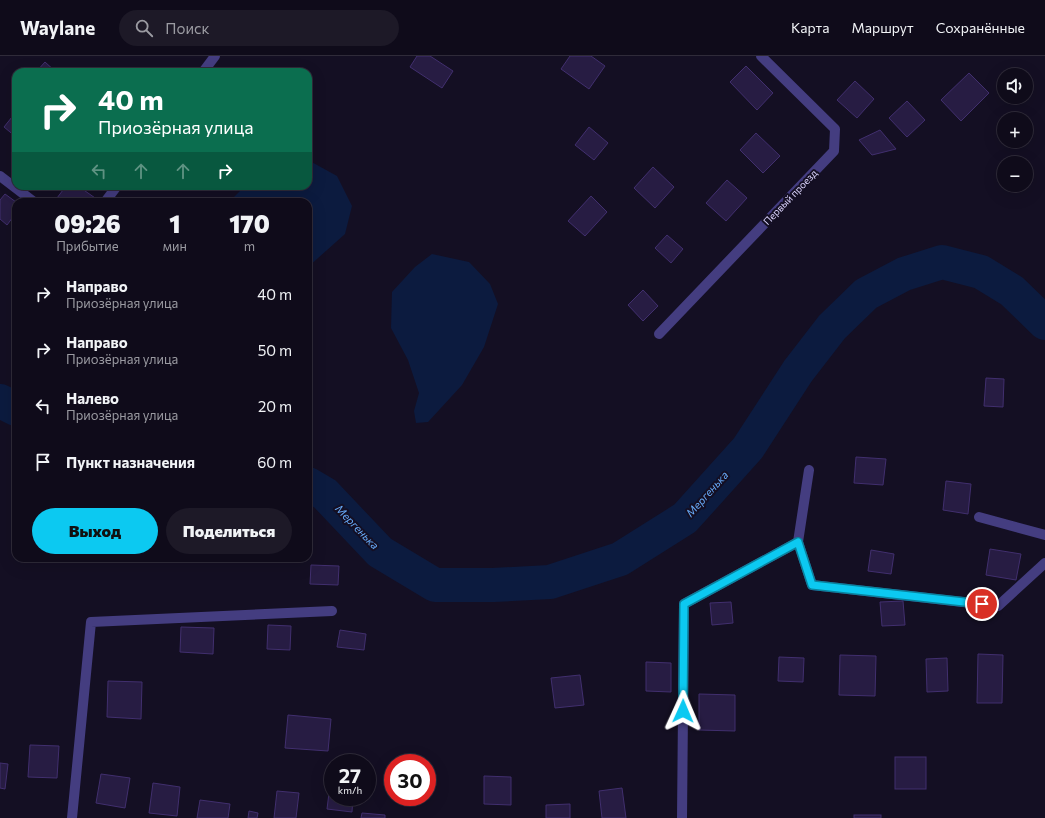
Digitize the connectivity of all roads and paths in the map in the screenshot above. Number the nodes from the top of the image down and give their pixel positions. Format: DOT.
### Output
graph roads {
  1 [pos="215,56"];
  2 [pos="761,56"];
  3 [pos="206,68"];
  4 [pos="0,176"];
  5 [pos="12,185"];
  6 [pos="18,190"];
  7 [pos="29,198"];
  8 [pos="659,334"];
  9 [pos="809,470"];
  10 [pos="979,517"];
  11 [pos="1045,536"];
  12 [pos="798,542"];
  13 [pos="1045,563"];
  14 [pos="332,611"];
  15 [pos="72,818"];
  16 [pos="682,818"];
  1 -- 3 [label="street"];
  2 -- 8 [label="street, Первый проезд"];
  4 -- 5 [label="street"];
  6 -- 7 [label="street"];
  9 -- 12 [label="street"];
  10 -- 11 [label="street"];
  12 -- 13 [label="street"];
  12 -- 16 [label="street"];
  14 -- 15 [label="street"];
}
